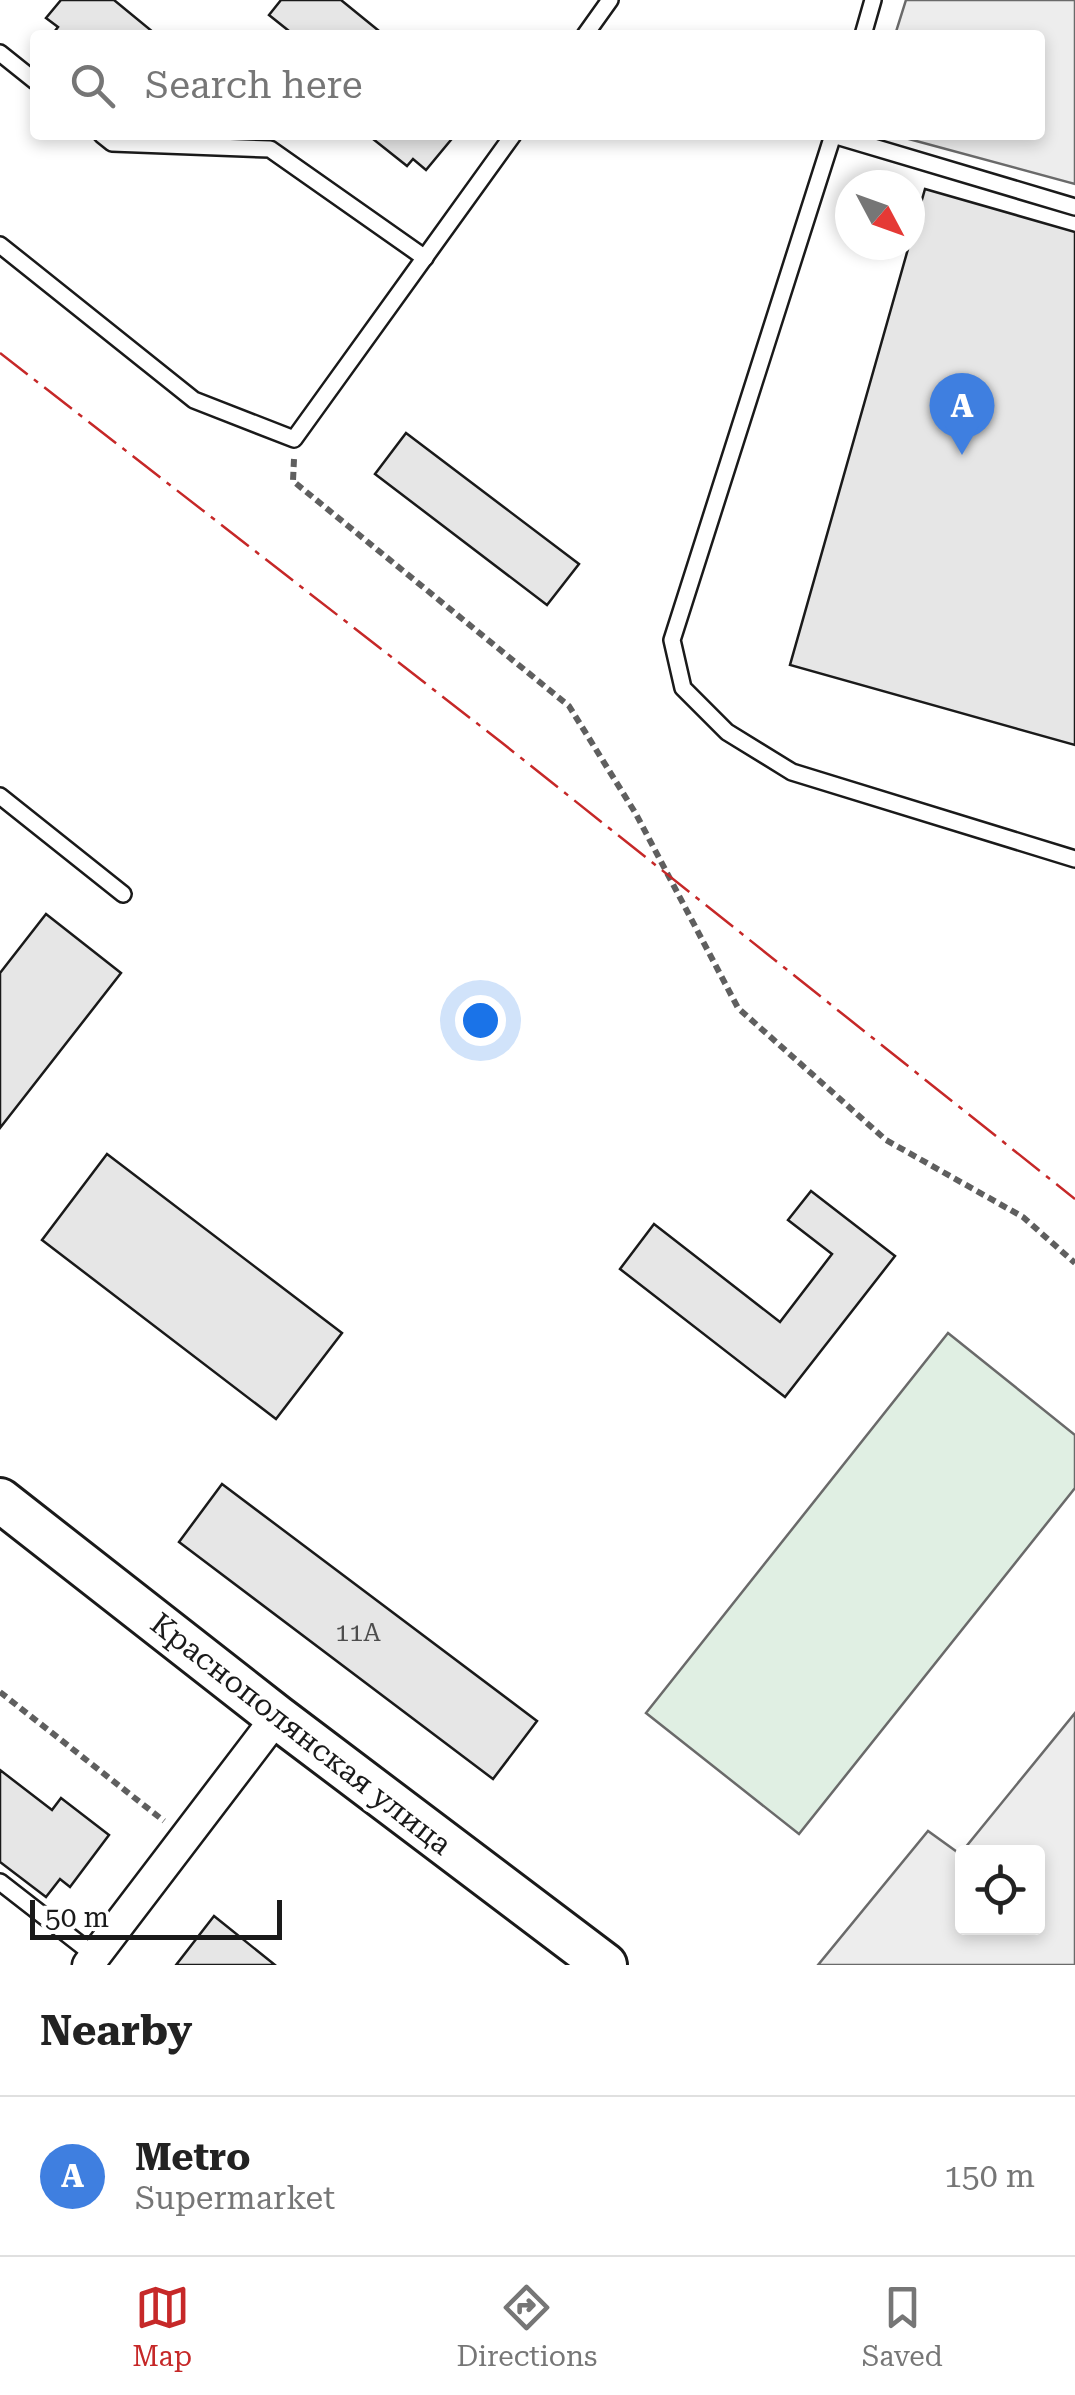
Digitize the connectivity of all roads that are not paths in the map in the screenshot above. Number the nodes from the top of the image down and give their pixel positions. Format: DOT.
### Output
graph roads {
  1 [pos="610,0"];
  2 [pos="873,0"];
  3 [pos="589,30"];
  4 [pos="864,30"];
  5 [pos="0,54"];
  6 [pos="30,78"];
  7 [pos="108,140"];
  8 [pos="509,140"];
  9 [pos="831,140"];
  10 [pos="850,140"];
  11 [pos="1075,207"];
  12 [pos="0,245"];
  13 [pos="425,258"];
  14 [pos="0,796"];
  15 [pos="1075,859"];
  16 [pos="122,894"];
  17 [pos="0,1500"];
  18 [pos="277,1717"];
  19 [pos="0,1882"];
  20 [pos="96,1962"];
  21 [pos="605,1965"];
  1 -- 3 [label="lane"];
  2 -- 4 [label="lane"];
  5 -- 6 [label="lane"];
  7 -- 13 [label="lane"];
  8 -- 13 [label="lane"];
  9 -- 15 [label="lane"];
  10 -- 11 [label="lane"];
  12 -- 13 [label="lane"];
  14 -- 16 [label="lane"];
  17 -- 18 [label="main road, Краснополянская улица"];
  18 -- 20 [label="street"];
  18 -- 21 [label="main road, Краснополянская улица"];
  19 -- 20 [label="lane"];
}
